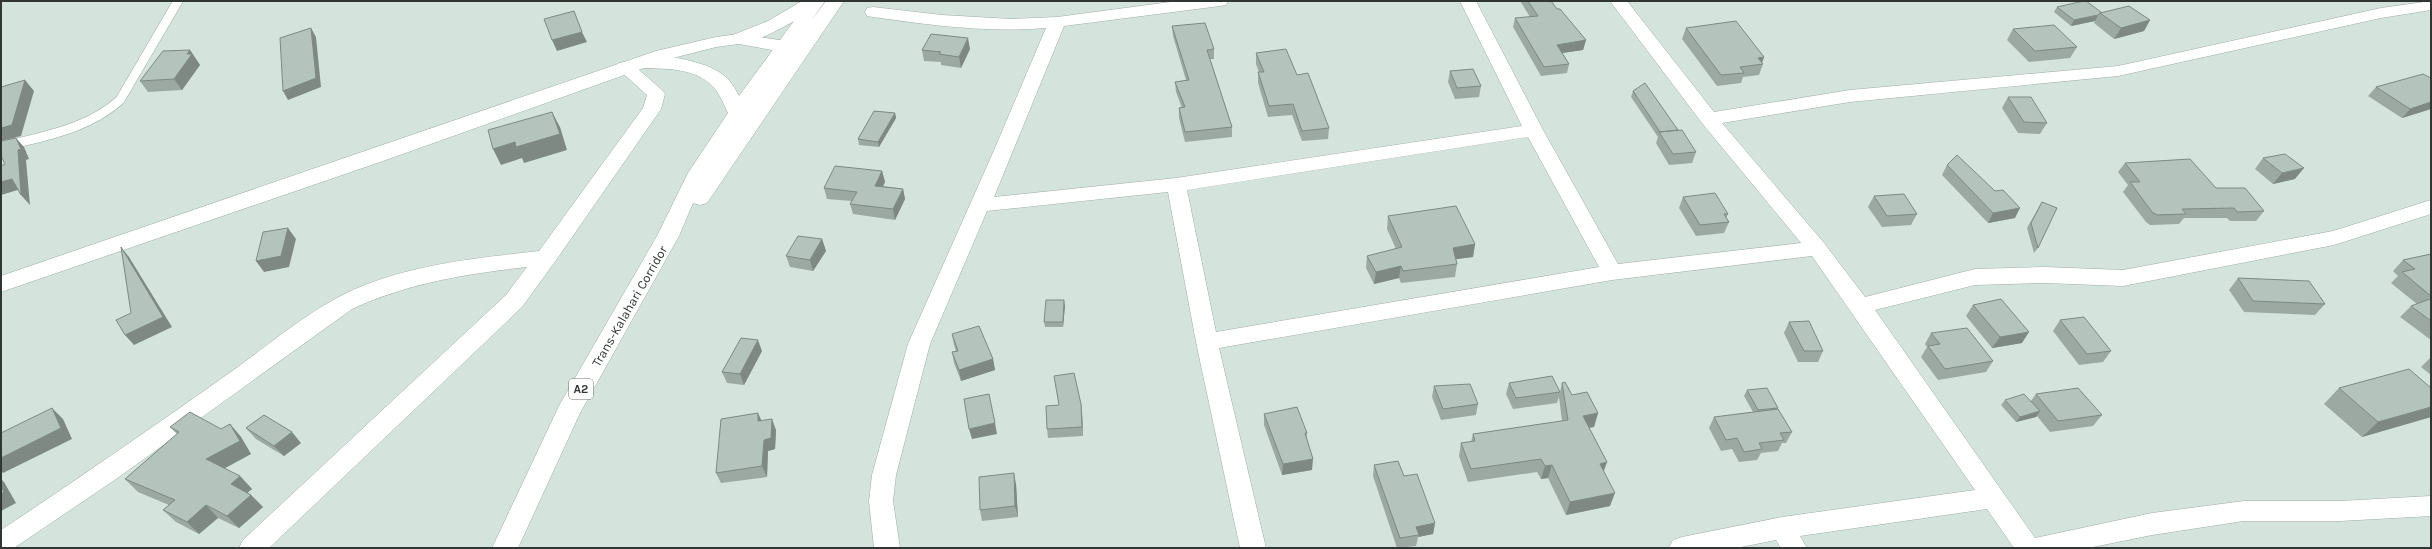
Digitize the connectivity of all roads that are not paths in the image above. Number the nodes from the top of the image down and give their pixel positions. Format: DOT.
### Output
graph roads {
  1 [pos="178,1"];
  2 [pos="815,1"];
  3 [pos="835,1"];
  4 [pos="1220,1"];
  5 [pos="1468,1"];
  6 [pos="1618,1"];
  7 [pos="2431,5"];
  8 [pos="873,12"];
  9 [pos="1057,22"];
  10 [pos="739,39"];
  11 [pos="788,53"];
  12 [pos="664,55"];
  13 [pos="634,65"];
  14 [pos="737,112"];
  15 [pos="1709,119"];
  16 [pos="1534,130"];
  17 [pos="1,148"];
  18 [pos="1176,185"];
  19 [pos="980,205"];
  20 [pos="2431,207"];
  21 [pos="668,236"];
  22 [pos="1817,248"];
  23 [pos="547,258"];
  24 [pos="1612,272"];
  25 [pos="1,284"];
  26 [pos="1860,306"];
  27 [pos="1207,342"];
  28 [pos="1993,498"];
  29 [pos="2431,506"];
  30 [pos="1788,538"];
  31 [pos="1,543"];
  32 [pos="252,548"];
  33 [pos="505,548"];
  34 [pos="887,548"];
  35 [pos="1253,548"];
  36 [pos="1682,548"];
  37 [pos="2028,548"];
  38 [pos="2037,548"];
  1 -- 17 [label="lane"];
  2 -- 10 [label="main road"];
  2 -- 11 [label="main road, Trans-Kalahari Corridor / A2"];
  3 -- 11 [label="main road, Trans-Kalahari Corridor / A2"];
  4 -- 9 [label="street"];
  5 -- 16 [label="street"];
  6 -- 15 [label="street"];
  7 -- 15 [label="street"];
  8 -- 9 [label="street"];
  9 -- 19 [label="street"];
  10 -- 11 [label="main road"];
  10 -- 12 [label="main road"];
  11 -- 12 [label="main road"];
  11 -- 14 [label="main road, Trans-Kalahari Corridor / A2"];
  11 -- 21 [label="main road, Trans-Kalahari Corridor / A2"];
  12 -- 13 [label="main road"];
  13 -- 14 [label="main road"];
  13 -- 23 [label="street"];
  13 -- 25 [label="main road"];
  14 -- 21 [label="main road, Trans-Kalahari Corridor / A2"];
  15 -- 22 [label="street"];
  16 -- 18 [label="street"];
  16 -- 24 [label="street"];
  18 -- 19 [label="street"];
  18 -- 27 [label="street"];
  19 -- 34 [label="street"];
  20 -- 26 [label="street"];
  21 -- 33 [label="main road, Trans-Kalahari Corridor / A2"];
  22 -- 24 [label="street"];
  22 -- 26 [label="street"];
  23 -- 31 [label="street"];
  23 -- 32 [label="street"];
  24 -- 27 [label="street"];
  26 -- 28 [label="street"];
  27 -- 35 [label="street"];
  28 -- 30 [label="street"];
  28 -- 37 [label="street"];
  29 -- 38 [label="street"];
  30 -- 36 [label="street"];
}
